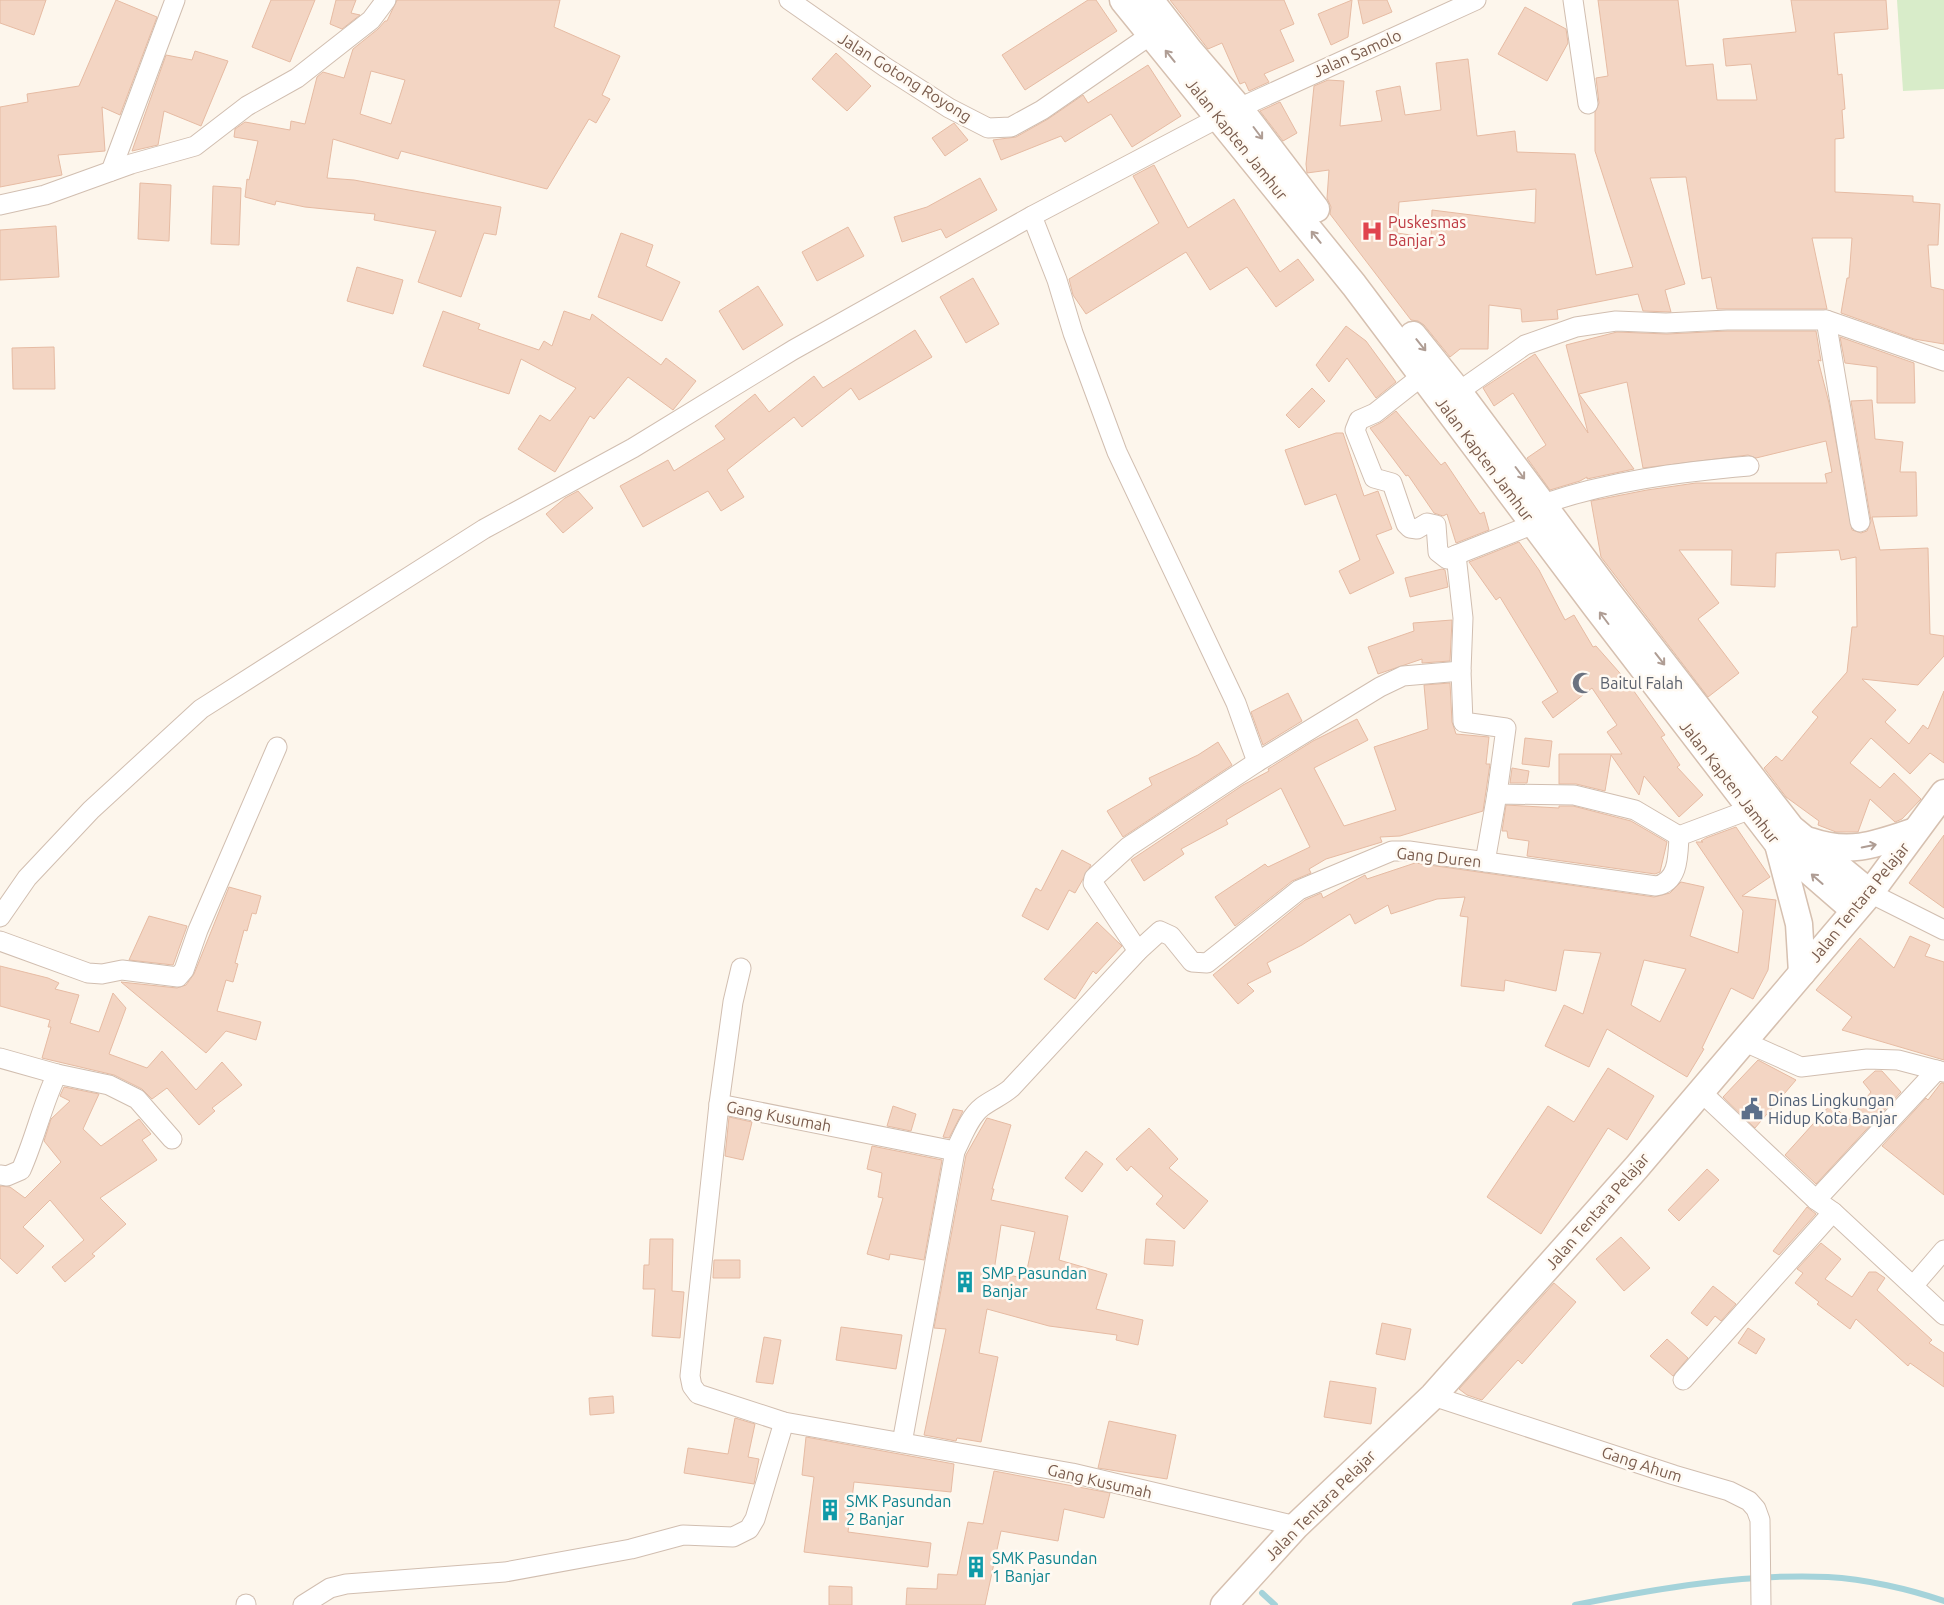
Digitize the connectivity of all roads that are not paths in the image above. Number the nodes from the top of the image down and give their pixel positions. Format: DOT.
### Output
graph roads {
  1 [pos="175,0"];
  2 [pos="386,0"];
  3 [pos="788,0"];
  4 [pos="1123,0"];
  5 [pos="1150,0"];
  6 [pos="1476,0"];
  7 [pos="1573,0"];
  8 [pos="1152,34"];
  9 [pos="1588,104"];
  10 [pos="1229,112"];
  11 [pos="111,171"];
  12 [pos="0,205"];
  13 [pos="1032,216"];
  14 [pos="1826,320"];
  15 [pos="1944,361"];
  16 [pos="1422,376"];
  17 [pos="1451,397"];
  18 [pos="1748,466"];
  19 [pos="1538,514"];
  20 [pos="1860,522"];
  21 [pos="1456,555"];
  22 [pos="1631,638"];
  23 [pos="1461,671"];
  24 [pos="277,747"];
  25 [pos="1257,762"];
  26 [pos="1944,793"];
  27 [pos="1497,794"];
  28 [pos="1751,809"];
  29 [pos="1915,831"];
  30 [pos="1679,836"];
  31 [pos="1784,836"];
  32 [pos="1485,862"];
  33 [pos="1862,902"];
  34 [pos="0,917"];
  35 [pos="1944,930"];
  36 [pos="0,941"];
  37 [pos="1138,951"];
  38 [pos="741,968"];
  39 [pos="1802,973"];
  40 [pos="1745,1042"];
  41 [pos="0,1058"];
  42 [pos="1941,1071"];
  43 [pos="57,1074"];
  44 [pos="1700,1091"];
  45 [pos="719,1104"];
  46 [pos="172,1139"];
  47 [pos="955,1151"];
  48 [pos="0,1175"];
  49 [pos="1816,1200"];
  50 [pos="1833,1212"];
  51 [pos="1944,1250"];
  52 [pos="1913,1286"];
  53 [pos="1944,1315"];
  54 [pos="1683,1380"];
  55 [pos="1433,1396"];
  56 [pos="784,1422"];
  57 [pos="902,1443"];
  58 [pos="1296,1526"];
  59 [pos="303,1605"];
  60 [pos="1224,1605"];
  61 [pos="1761,1605"];
  1 -- 11 [label="street"];
  2 -- 11 [label="street"];
  3 -- 8 [label="street, Jalan Gotong Royong"];
  4 -- 8 [label="street, Jalan Kapten Jamhur"];
  5 -- 10 [label="street, Jalan Kapten Jamhur"];
  6 -- 10 [label="street, Jalan Samolo"];
  7 -- 9 [label="street"];
  10 -- 8 [label="street, Jalan Kapten Jamhur, one-way"];
  10 -- 13 [label="street, Jalan Samolo"];
  16 -- 10 [label="street, Jalan Kapten Jamhur, one-way"];
  10 -- 17 [label="street, Jalan Kapten Jamhur, one-way"];
  11 -- 12 [label="street"];
  13 -- 25 [label="street"];
  13 -- 34 [label="street, Jalan Samolo"];
  14 -- 15 [label="street"];
  14 -- 17 [label="street"];
  14 -- 20 [label="street"];
  16 -- 17 [label="street, Jalan Kapten Jamhur"];
  16 -- 21 [label="street"];
  17 -- 19 [label="street, Jalan Kapten Jamhur"];
  18 -- 19 [label="street"];
  19 -- 21 [label="street"];
  19 -- 22 [label="street, Jalan Kapten Jamhur"];
  21 -- 23 [label="street"];
  22 -- 28 [label="street, Jalan Kapten Jamhur"];
  22 -- 31 [label="street, Jalan Kapten Jamhur, one-way"];
  23 -- 25 [label="street"];
  23 -- 27 [label="street"];
  24 -- 36 [label="street"];
  25 -- 37 [label="street"];
  26 -- 29 [label="street, Jalan Tentara Pelajar"];
  27 -- 30 [label="street"];
  27 -- 32 [label="street"];
  28 -- 30 [label="street"];
  28 -- 31 [label="street, Jalan Kapten Jamhur"];
  31 -- 29 [label="street, one-way"];
  29 -- 33 [label="street, Jalan Tentara Pelajar"];
  30 -- 32 [label="street, Gang Duren"];
  31 -- 33 [label="street, Jalan Kapten Jamhur"];
  31 -- 39 [label="street"];
  32 -- 37 [label="street, Gang Duren"];
  33 -- 35 [label="street"];
  33 -- 39 [label="street, Jalan Tentara Pelajar"];
  37 -- 47 [label="street"];
  38 -- 45 [label="street"];
  39 -- 40 [label="street, Jalan Tentara Pelajar"];
  40 -- 42 [label="street"];
  40 -- 44 [label="street, Jalan Tentara Pelajar"];
  41 -- 43 [label="street"];
  42 -- 49 [label="street"];
  43 -- 46 [label="street"];
  43 -- 48 [label="street"];
  44 -- 49 [label="street"];
  44 -- 55 [label="street, Jalan Tentara Pelajar"];
  45 -- 47 [label="street, Gang Kusumah"];
  45 -- 56 [label="street, Gang Kusumah"];
  47 -- 57 [label="street"];
  49 -- 50 [label="street"];
  50 -- 52 [label="street"];
  50 -- 54 [label="street"];
  51 -- 52 [label="street"];
  52 -- 53 [label="street"];
  55 -- 58 [label="street, Jalan Tentara Pelajar"];
  55 -- 61 [label="street, Gang Ahum"];
  56 -- 57 [label="street, Gang Kusumah"];
  56 -- 59 [label="street"];
  57 -- 58 [label="street, Gang Kusumah"];
  58 -- 60 [label="street, Jalan Tentara Pelajar"];
}
